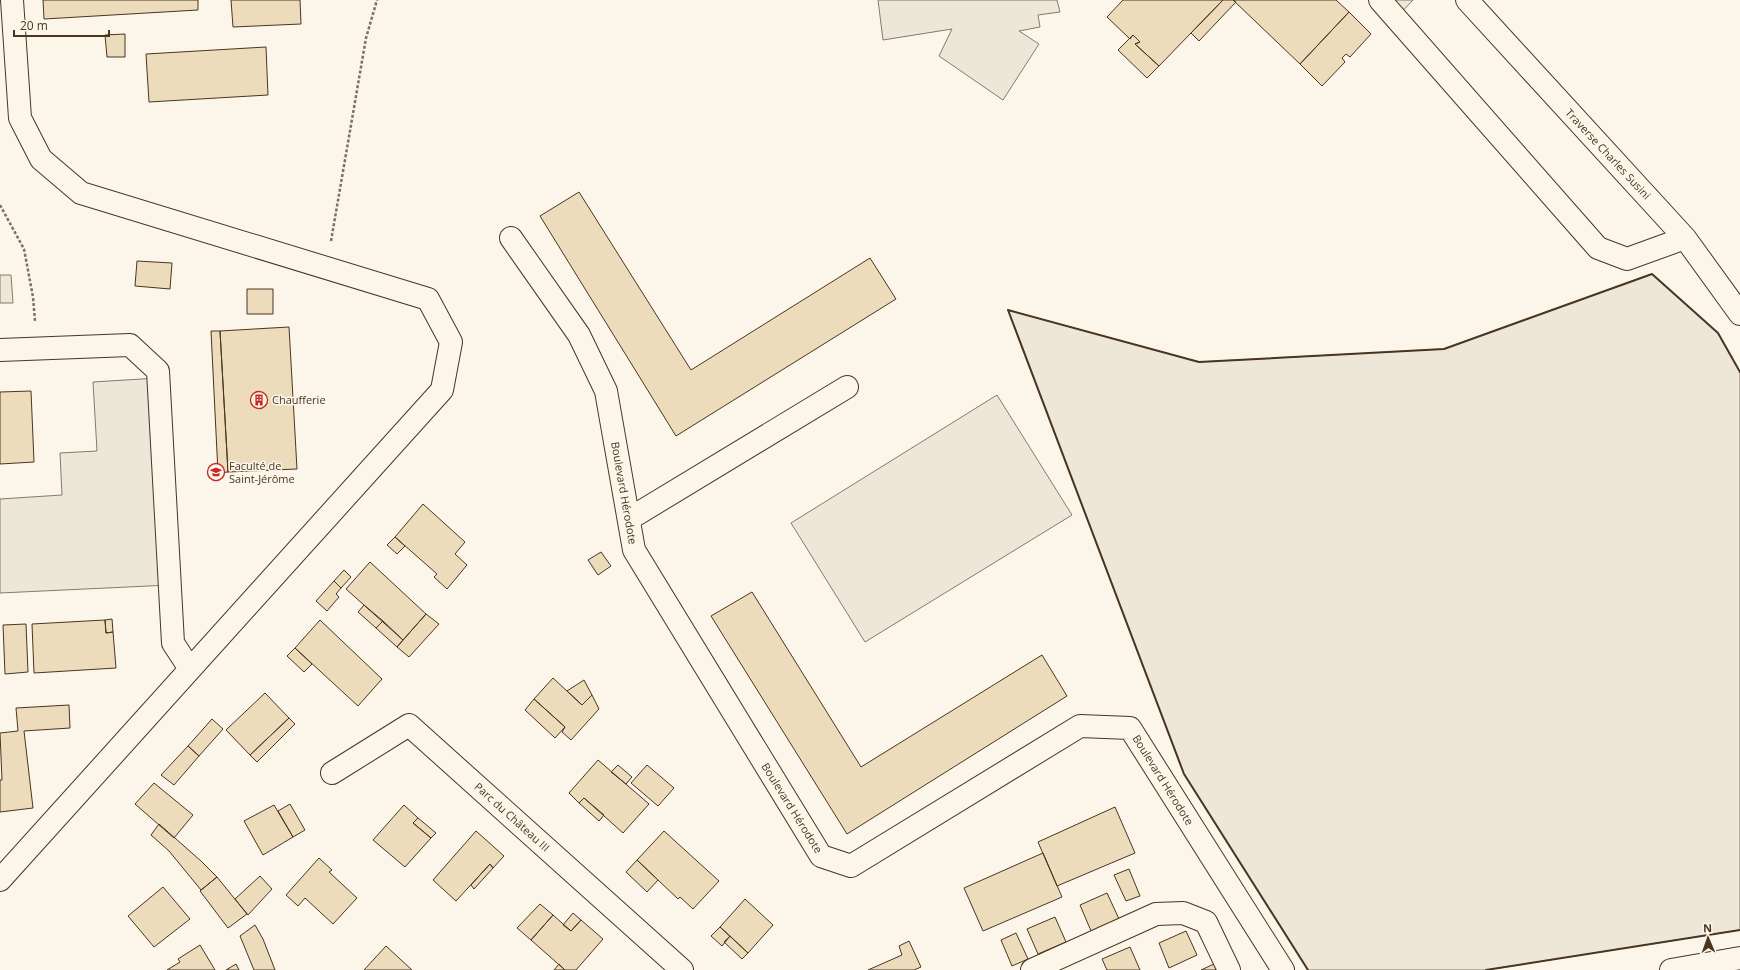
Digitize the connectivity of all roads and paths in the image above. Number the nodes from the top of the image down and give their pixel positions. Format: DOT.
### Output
graph roads {
  1 [pos="12,0"];
  2 [pos="377,0"];
  3 [pos="1380,0"];
  4 [pos="1467,0"];
  5 [pos="0,205"];
  6 [pos="511,238"];
  7 [pos="1685,238"];
  8 [pos="326,268"];
  9 [pos="1740,314"];
  10 [pos="35,325"];
  11 [pos="0,350"];
  12 [pos="847,387"];
  13 [pos="629,519"];
  14 [pos="190,669"];
  15 [pos="332,773"];
  16 [pos="0,880"];
  17 [pos="1740,958"];
  18 [pos="682,970"];
  19 [pos="1032,970"];
  20 [pos="1229,970"];
  21 [pos="1283,970"];
  22 [pos="1671,970"];
  1 -- 8 [label="street"];
  2 -- 8 [label="path"];
  3 -- 7 [label="street"];
  4 -- 7 [label="street, Traverse Charles Susini"];
  5 -- 10 [label="path"];
  6 -- 13 [label="street, Boulevard Hérodote"];
  7 -- 9 [label="street, Traverse Charles Susini"];
  8 -- 14 [label="street"];
  11 -- 14 [label="street"];
  12 -- 13 [label="street"];
  13 -- 21 [label="street, Boulevard Hérodote"];
  14 -- 16 [label="street"];
  15 -- 18 [label="street, Parc du Château III"];
  17 -- 22 [label="street"];
  19 -- 20 [label="street"];
}
